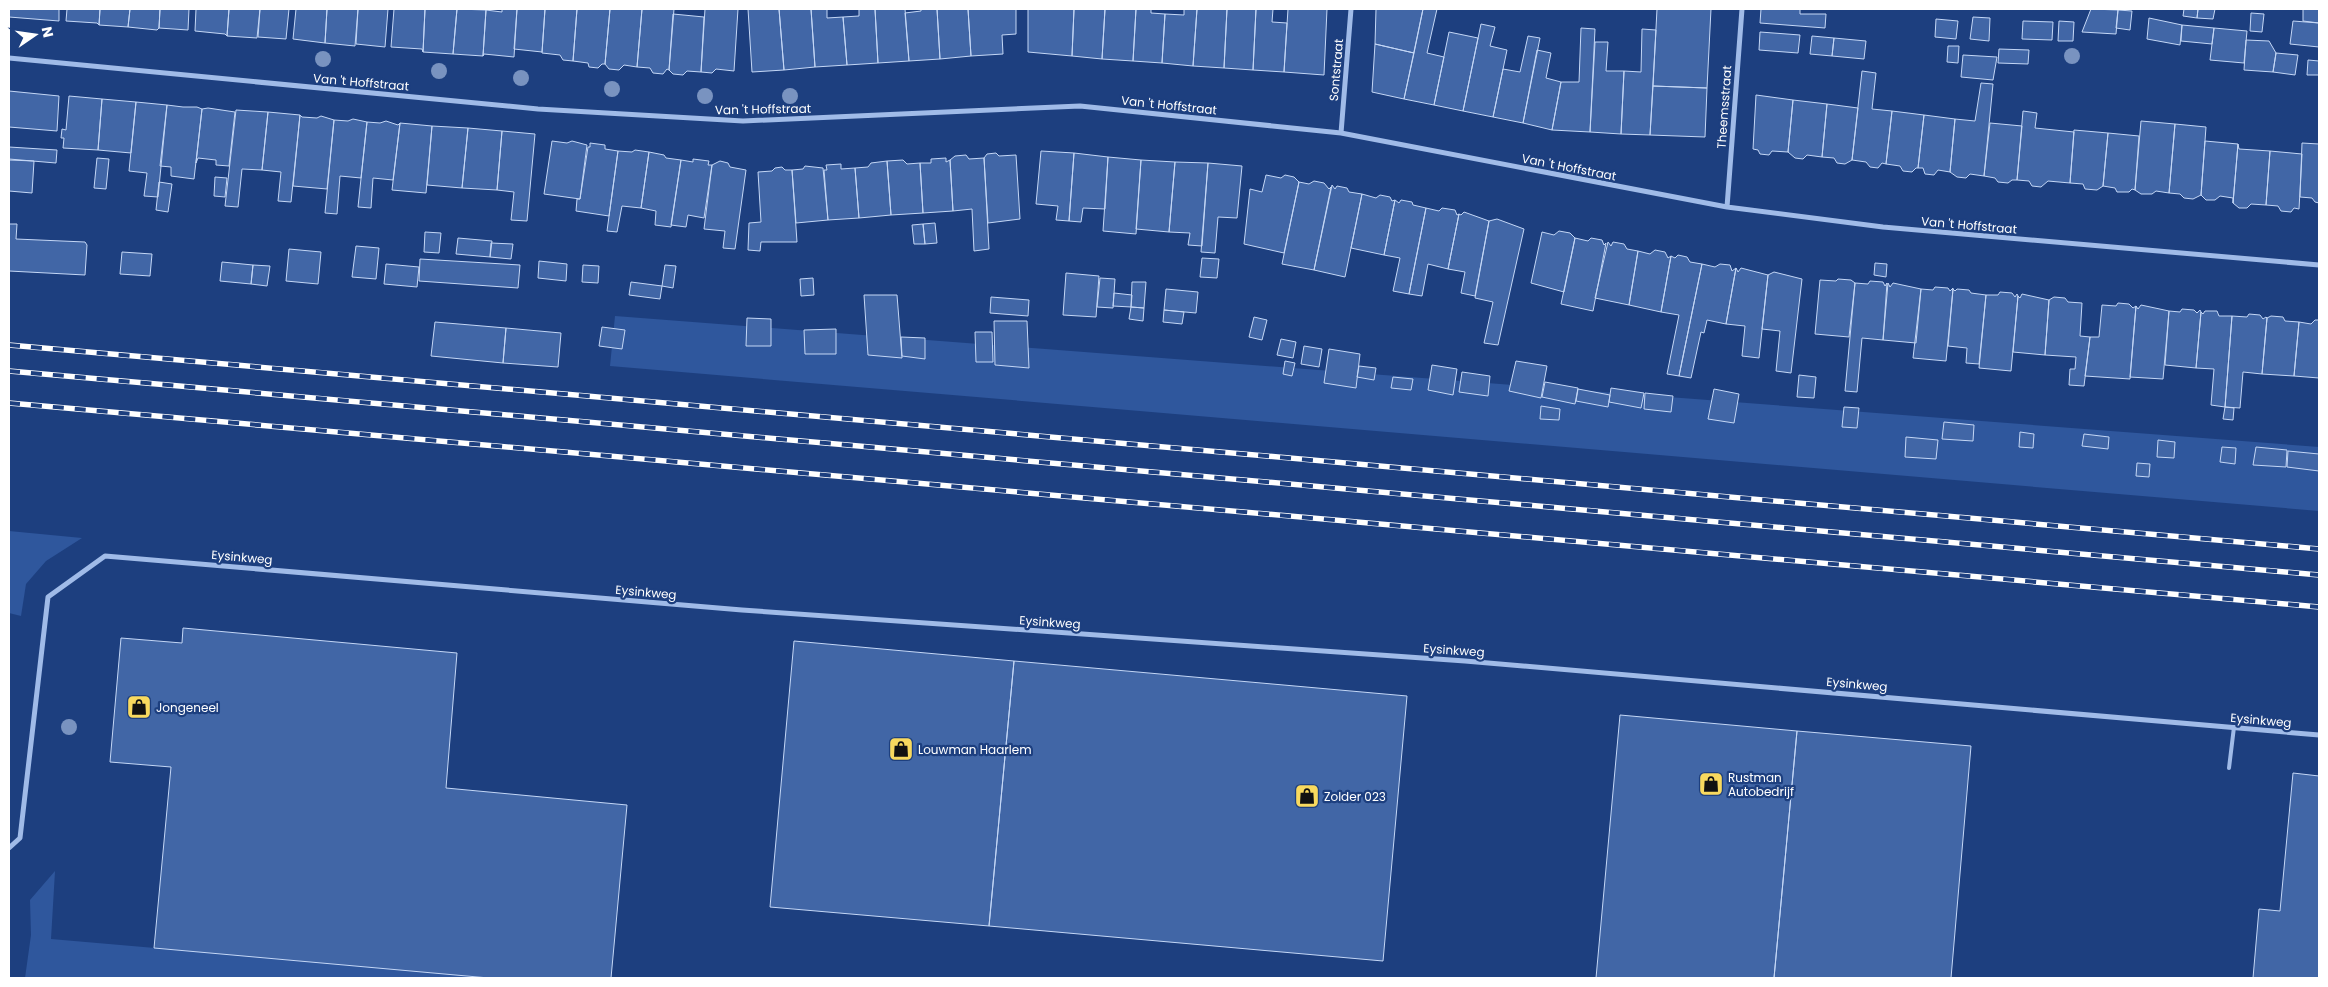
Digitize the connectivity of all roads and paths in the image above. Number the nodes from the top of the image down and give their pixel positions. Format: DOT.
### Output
graph roads {
  1 [pos="1351,9"];
  2 [pos="1742,9"];
  3 [pos="9,58"];
  4 [pos="1340,133"];
  5 [pos="1727,207"];
  6 [pos="2319,265"];
  7 [pos="2234,727"];
  8 [pos="2319,735"];
  9 [pos="2229,768"];
  10 [pos="9,848"];
  1 -- 4 [label="street, Sontstraat"];
  2 -- 5 [label="street, Theemsstraat"];
  3 -- 4 [label="street, Van 't Hoffstraat"];
  4 -- 5 [label="street, Van 't Hoffstraat"];
  5 -- 6 [label="street, Van 't Hoffstraat"];
  7 -- 8 [label="street, Eysinkweg"];
  7 -- 9 [label="lane"];
  7 -- 10 [label="street, Eysinkweg"];
}
